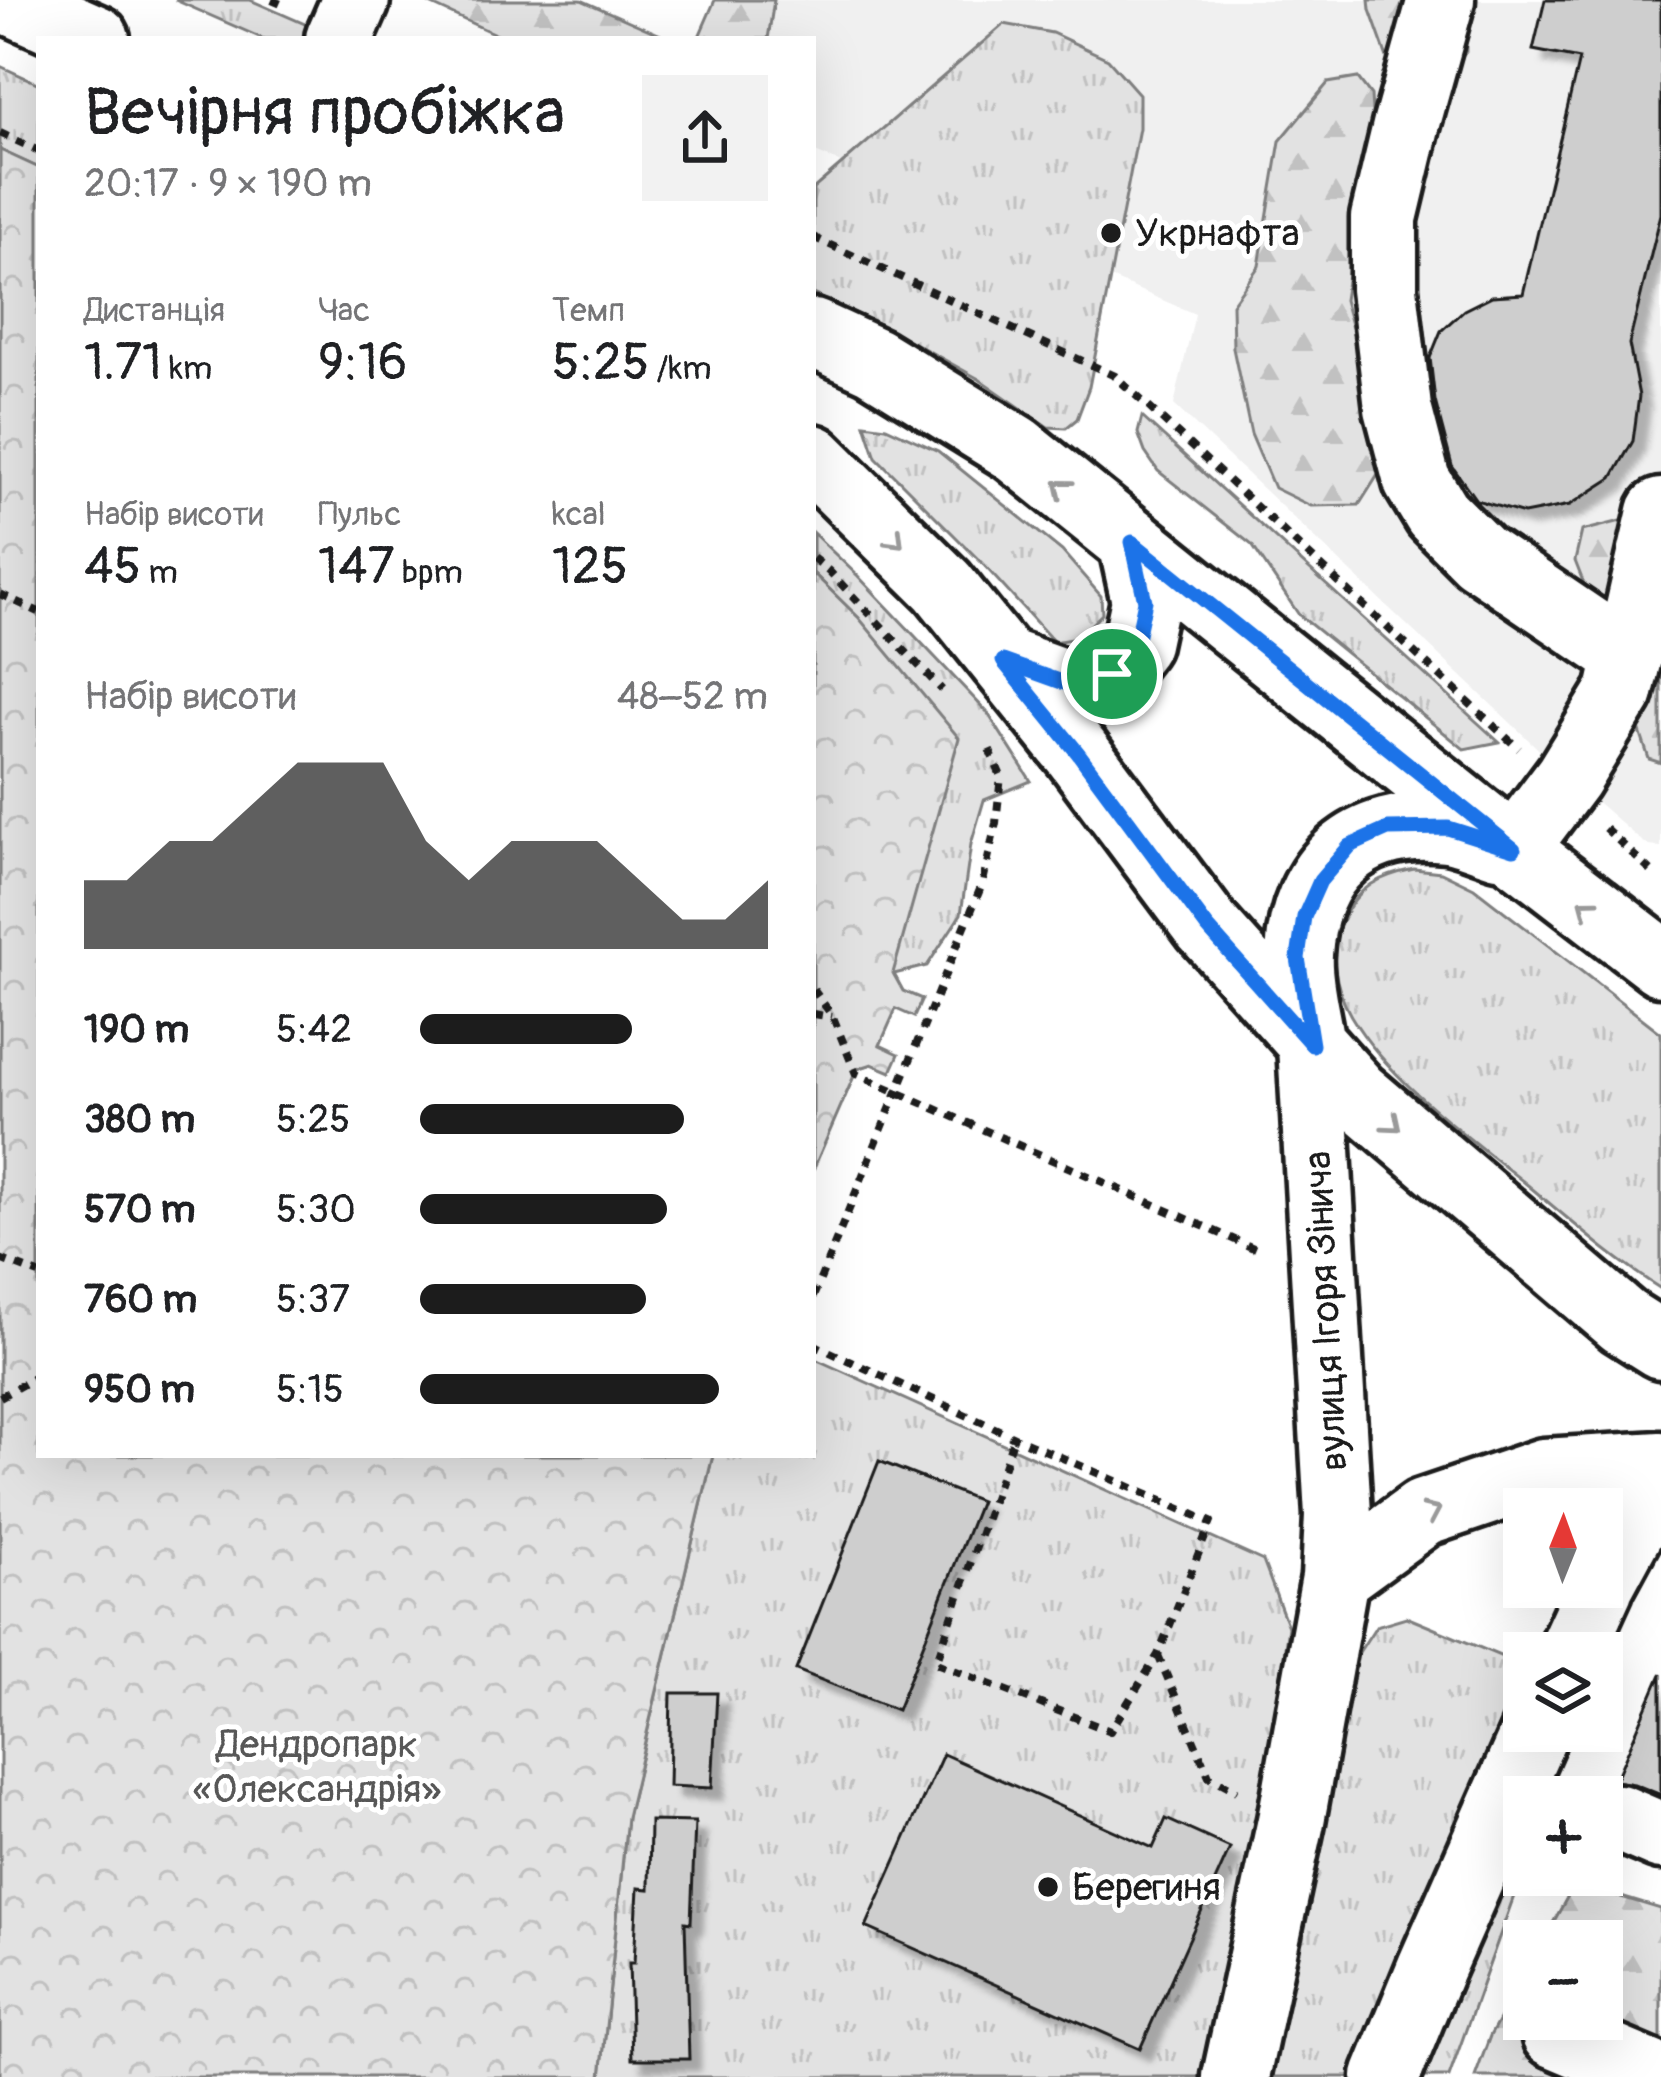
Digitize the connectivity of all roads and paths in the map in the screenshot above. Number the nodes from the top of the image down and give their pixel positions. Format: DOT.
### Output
graph roads {
  1 [pos="8,0"];
  2 [pos="356,0"];
  3 [pos="1441,0"];
  4 [pos="89,36"];
  5 [pos="340,36"];
  6 [pos="0,133"];
  7 [pos="36,150"];
  8 [pos="816,238"];
  9 [pos="816,334"];
  10 [pos="816,461"];
  11 [pos="1661,512"];
  12 [pos="1132,542"];
  13 [pos="816,561"];
  14 [pos="0,594"];
  15 [pos="36,611"];
  16 [pos="1628,657"];
  17 [pos="1003,661"];
  18 [pos="950,698"];
  19 [pos="980,729"];
  20 [pos="1561,788"];
  21 [pos="1514,849"];
  22 [pos="1661,880"];
  23 [pos="1660,959"];
  24 [pos="816,993"];
  25 [pos="816,1014"];
  26 [pos="833,1017"];
  27 [pos="1312,1045"];
  28 [pos="898,1094"];
  29 [pos="1258,1250"];
  30 [pos="0,1259"];
  31 [pos="36,1273"];
  32 [pos="816,1290"];
  33 [pos="1661,1345"];
  34 [pos="816,1346"];
  35 [pos="36,1377"];
  36 [pos="0,1397"];
  37 [pos="1015,1437"];
  38 [pos="1661,1469"];
  39 [pos="1623,1542"];
  40 [pos="1335,1577"];
  41 [pos="1158,1655"];
  42 [pos="1526,1752"];
  43 [pos="1291,1821"];
  44 [pos="1569,2040"];
  45 [pos="1236,2077"];
  46 [pos="1386,2077"];
  47 [pos="1657,2077"];
  1 -- 4 [label="main road"];
  2 -- 5 [label="main road"];
  3 -- 16 [label="main road"];
  6 -- 7 [label="path"];
  8 -- 20 [label="path"];
  12 -- 9 [label="main road, one-way"];
  10 -- 17 [label="main road, one-way"];
  11 -- 16 [label="main road"];
  12 -- 17 [label="main road"];
  12 -- 21 [label="main road"];
  13 -- 18 [label="path"];
  14 -- 15 [label="path"];
  16 -- 20 [label="main road"];
  17 -- 27 [label="main road"];
  19 -- 28 [label="path"];
  20 -- 21 [label="main road"];
  20 -- 22 [label="path"];
  23 -- 21 [label="main road, one-way"];
  21 -- 27 [label="main road, вулиця Ігоря Зінича"];
  24 -- 26 [label="path"];
  25 -- 26 [label="path"];
  26 -- 28 [label="path"];
  27 -- 33 [label="main road, one-way"];
  27 -- 40 [label="main road, вулиця Ігоря Зінича"];
  28 -- 29 [label="path"];
  28 -- 32 [label="path"];
  30 -- 31 [label="path"];
  34 -- 37 [label="path"];
  35 -- 36 [label="path"];
  37 -- 41 [label="path"];
  37 -- 41 [label="path"];
  38 -- 39 [label="main road"];
  40 -- 38 [label="main road, one-way"];
  40 -- 43 [label="main road, вулиця Ігоря Зінича"];
  41 -- 43 [label="path"];
  42 -- 46 [label="main road"];
  43 -- 45 [label="main road, вулиця Ігоря Зінича"];
  44 -- 47 [label="main road"];
}
